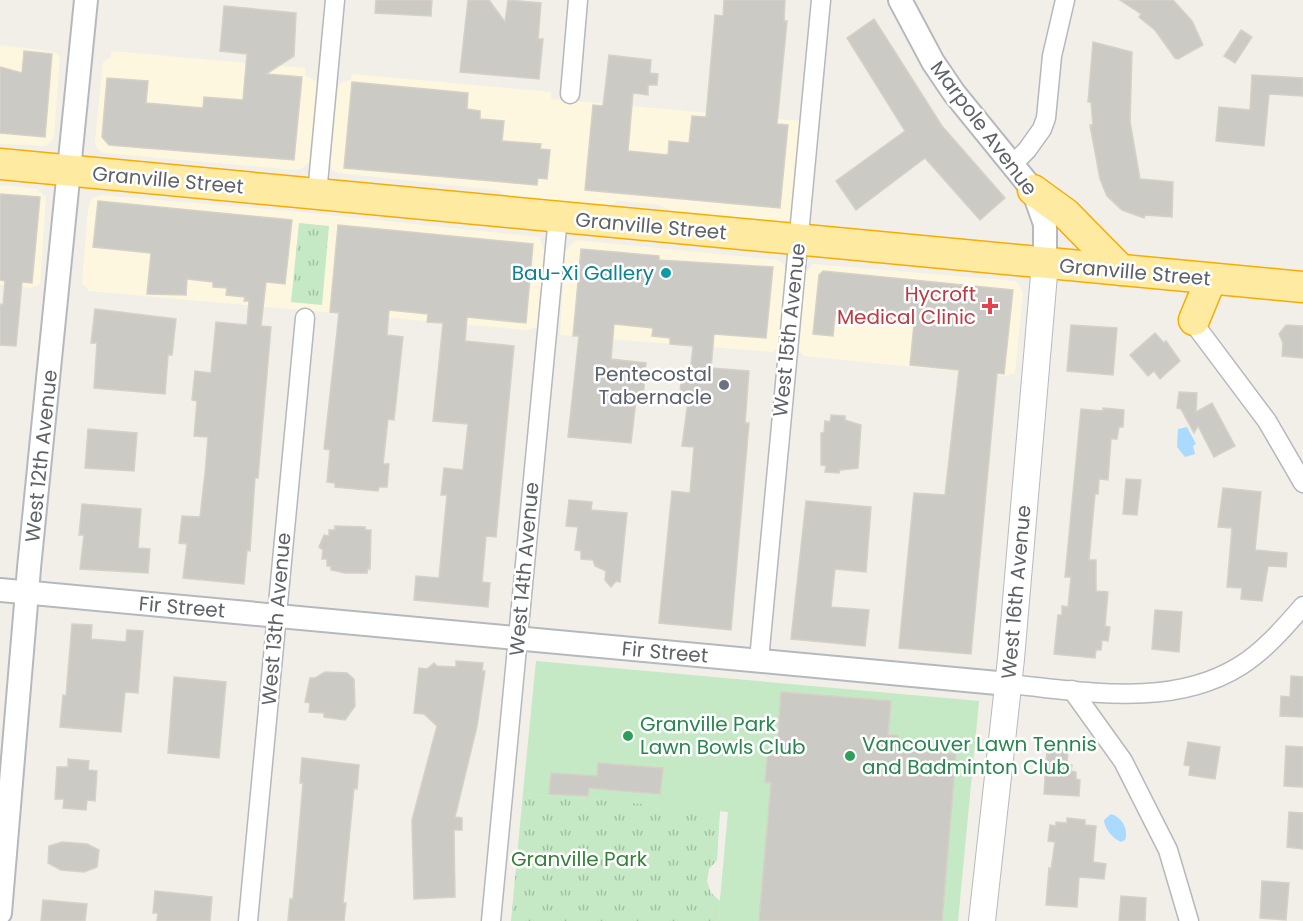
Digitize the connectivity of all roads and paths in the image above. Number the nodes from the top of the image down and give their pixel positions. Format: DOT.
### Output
graph roads {
  1 [pos="86,0"];
  2 [pos="335,0"];
  3 [pos="578,0"];
  4 [pos="820,0"];
  5 [pos="900,0"];
  6 [pos="1065,0"];
  7 [pos="570,94"];
  8 [pos="0,164"];
  9 [pos="1013,164"];
  10 [pos="70,171"];
  11 [pos="1032,190"];
  12 [pos="317,194"];
  13 [pos="558,217"];
  14 [pos="798,240"];
  15 [pos="1044,263"];
  16 [pos="1121,270"];
  17 [pos="1198,278"];
  18 [pos="1303,287"];
  19 [pos="305,318"];
  20 [pos="1194,320"];
  21 [pos="1303,483"];
  22 [pos="0,590"];
  23 [pos="27,592"];
  24 [pos="1303,606"];
  25 [pos="277,616"];
  26 [pos="517,639"];
  27 [pos="759,660"];
  28 [pos="1008,684"];
  29 [pos="1072,690"];
  30 [pos="0,913"];
  31 [pos="248,921"];
  32 [pos="492,921"];
  33 [pos="982,921"];
  34 [pos="1189,921"];
  1 -- 10 [label="street, West 12th Avenue"];
  2 -- 12 [label="street"];
  3 -- 7 [label="street"];
  4 -- 14 [label="street, West 15th Avenue"];
  5 -- 9 [label="street, Marpole Avenue"];
  6 -- 9 [label="street"];
  8 -- 10 [label="highway, Granville Street"];
  9 -- 11 [label="street, Marpole Avenue"];
  10 -- 12 [label="highway, Granville Street"];
  10 -- 23 [label="street, West 12th Avenue"];
  11 -- 15 [label="street, Marpole Avenue"];
  11 -- 16 [label="highway"];
  12 -- 13 [label="highway, Granville Street"];
  13 -- 14 [label="highway, Granville Street"];
  13 -- 26 [label="street, West 14th Avenue"];
  14 -- 15 [label="highway, Granville Street"];
  14 -- 27 [label="street, West 15th Avenue"];
  15 -- 16 [label="highway, Granville Street"];
  15 -- 28 [label="main road, West 16th Avenue"];
  16 -- 17 [label="highway, Granville Street"];
  17 -- 18 [label="highway, Granville Street"];
  17 -- 20 [label="highway"];
  19 -- 25 [label="street, West 13th Avenue"];
  20 -- 21 [label="street"];
  22 -- 23 [label="street, Fir Street"];
  23 -- 25 [label="street, Fir Street"];
  23 -- 30 [label="street, West 12th Avenue"];
  24 -- 29 [label="street, Fir Street"];
  25 -- 26 [label="street, Fir Street"];
  25 -- 31 [label="street, West 13th Avenue"];
  26 -- 27 [label="street, Fir Street"];
  26 -- 32 [label="street, West 14th Avenue"];
  27 -- 28 [label="street, Fir Street"];
  28 -- 29 [label="street, Fir Street"];
  28 -- 33 [label="main road, West 16th Avenue"];
  29 -- 34 [label="street"];
}
